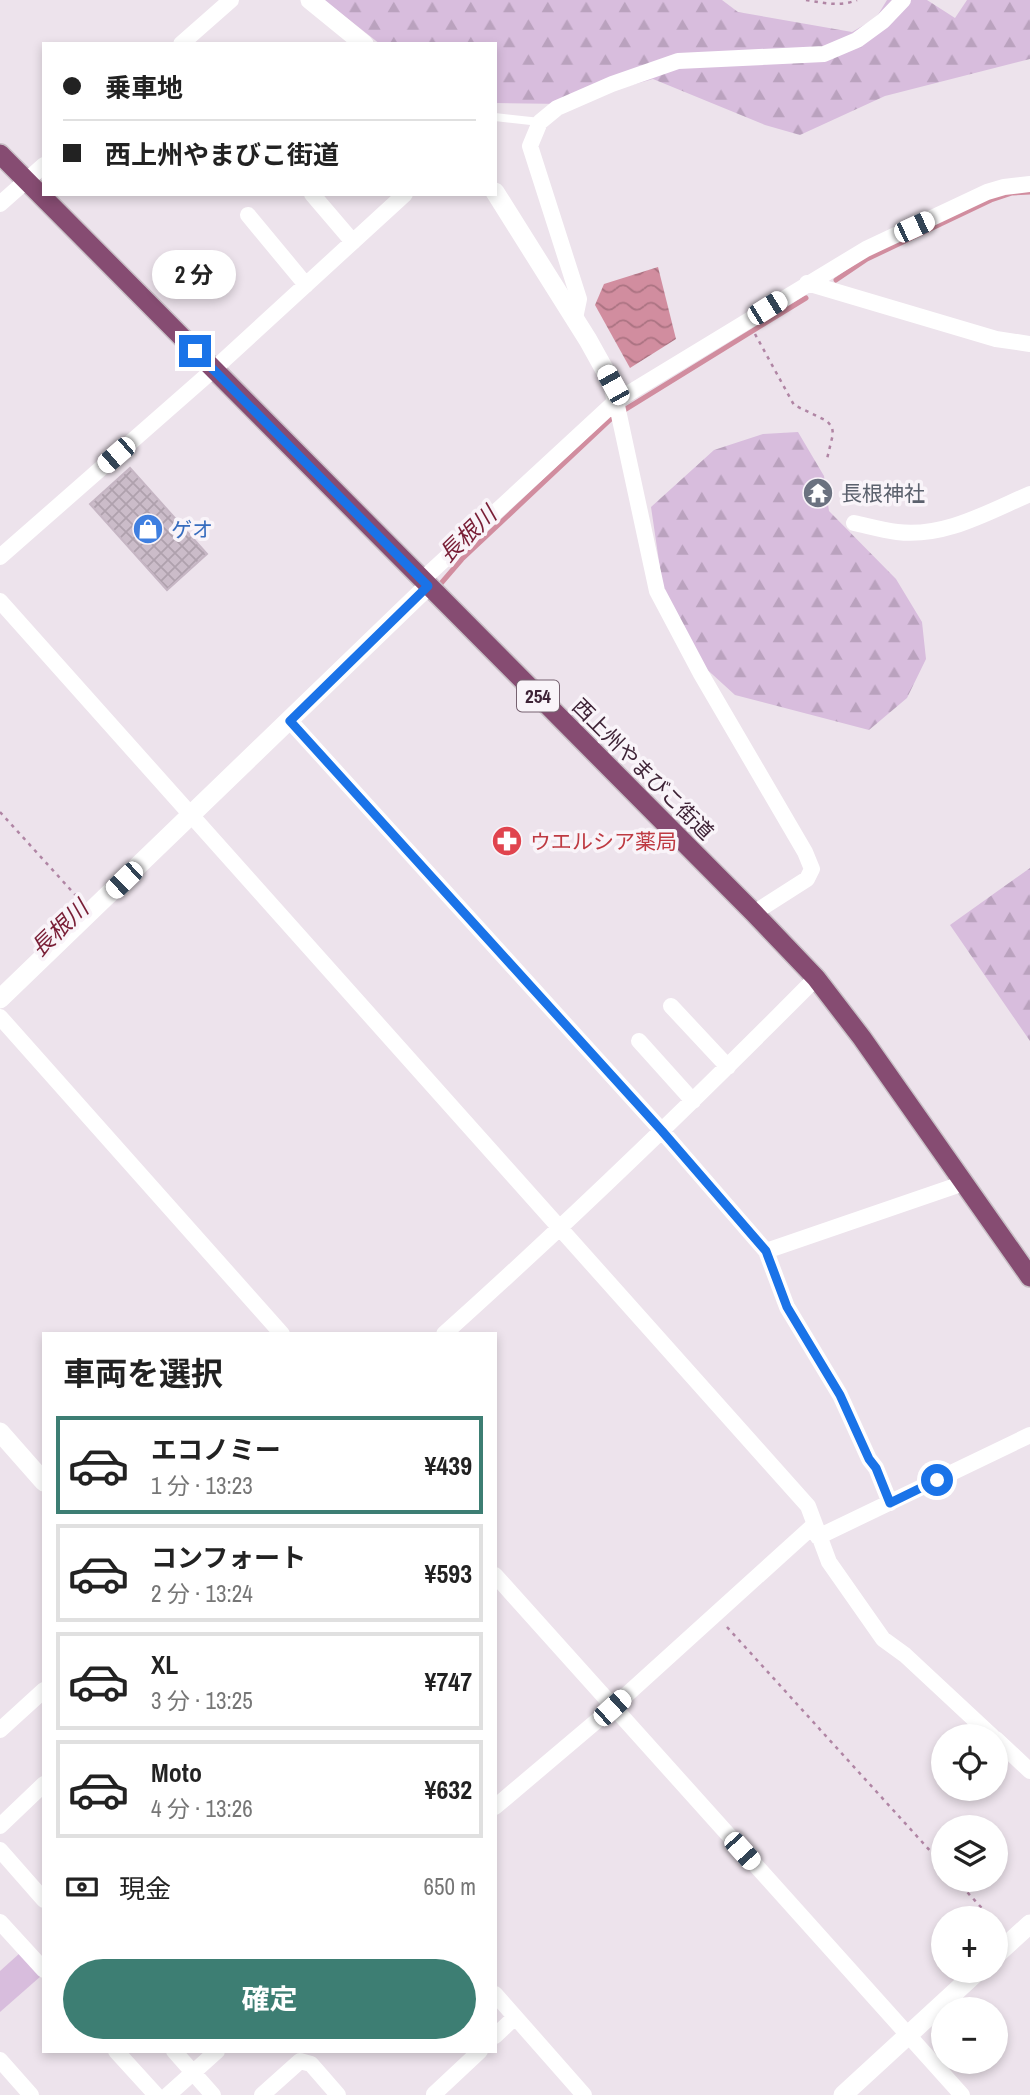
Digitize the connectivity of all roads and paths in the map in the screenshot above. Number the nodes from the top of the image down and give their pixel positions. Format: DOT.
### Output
graph roads {
  1 [pos="231,0"];
  2 [pos="310,0"];
  3 [pos="806,0"];
  4 [pos="857,0"];
  5 [pos="903,0"];
  6 [pos="183,42"];
  7 [pos="362,42"];
  8 [pos="497,117"];
  9 [pos="540,122"];
  10 [pos="0,154"];
  11 [pos="42,167"];
  12 [pos="26,180"];
  13 [pos="1030,184"];
  14 [pos="497,195"];
  15 [pos="314,196"];
  16 [pos="403,196"];
  17 [pos="0,204"];
  18 [pos="248,215"];
  19 [pos="353,242"];
  20 [pos="807,284"];
  21 [pos="306,285"];
  22 [pos="575,318"];
  23 [pos="758,340"];
  24 [pos="1030,344"];
  25 [pos="213,370"];
  26 [pos="617,401"];
  27 [pos="827,458"];
  28 [pos="1030,494"];
  29 [pos="854,523"];
  30 [pos="0,557"];
  31 [pos="425,583"];
  32 [pos="0,601"];
  33 [pos="290,721"];
  34 [pos="0,812"];
  35 [pos="192,815"];
  36 [pos="90,912"];
  37 [pos="754,913"];
  38 [pos="816,978"];
  39 [pos="0,999"];
  40 [pos="671,1006"];
  41 [pos="0,1017"];
  42 [pos="639,1041"];
  43 [pos="728,1067"];
  44 [pos="693,1101"];
  45 [pos="662,1131"];
  46 [pos="964,1183"];
  47 [pos="562,1228"];
  48 [pos="766,1251"];
  49 [pos="1030,1277"];
  50 [pos="280,1332"];
  51 [pos="446,1332"];
  52 [pos="0,1432"];
  53 [pos="1030,1435"];
  54 [pos="42,1480"];
  55 [pos="890,1503"];
  56 [pos="816,1531"];
  57 [pos="497,1577"];
  58 [pos="716,1615"];
  59 [pos="42,1692"];
  60 [pos="612,1708"];
  61 [pos="979,1724"];
  62 [pos="0,1730"];
  63 [pos="1008,1751"];
  64 [pos="1030,1771"];
  65 [pos="42,1786"];
  66 [pos="497,1805"];
  67 [pos="0,1826"];
  68 [pos="0,1850"];
  69 [pos="931,1852"];
  70 [pos="967,1892"];
  71 [pos="42,1898"];
  72 [pos="980,1906"];
  73 [pos="0,1922"];
  74 [pos="1030,1924"];
  75 [pos="1008,1944"];
  76 [pos="42,1968"];
  77 [pos="965,1983"];
  78 [pos="497,1996"];
  79 [pos="515,2017"];
  80 [pos="497,2034"];
  81 [pos="909,2035"];
  82 [pos="118,2053"];
  83 [pos="176,2053"];
  84 [pos="215,2053"];
  85 [pos="478,2053"];
  86 [pos="0,2060"];
  87 [pos="192,2073"];
  88 [pos="434,2094"];
  89 [pos="580,2094"];
  90 [pos="31,2095"];
  91 [pos="156,2095"];
  92 [pos="168,2095"];
  93 [pos="213,2095"];
  94 [pos="262,2095"];
  95 [pos="338,2095"];
  96 [pos="843,2095"];
  97 [pos="962,2095"];
  1 -- 6 [label="street"];
  2 -- 7 [label="street"];
  3 -- 4 [label="path"];
  5 -- 9 [label="street"];
  8 -- 9 [label="lane"];
  9 -- 22 [label="street"];
  10 -- 12 [label="highway, 西上州やまびこ街道 / 254"];
  11 -- 12 [label="street"];
  12 -- 17 [label="street"];
  12 -- 25 [label="highway, 西上州やまびこ街道 / 254"];
  13 -- 20 [label="street"];
  14 -- 22 [label="street"];
  15 -- 19 [label="street"];
  16 -- 19 [label="street"];
  18 -- 21 [label="street"];
  19 -- 21 [label="street"];
  20 -- 24 [label="street"];
  20 -- 26 [label="street"];
  21 -- 25 [label="street"];
  22 -- 26 [label="street"];
  23 -- 27 [label="path"];
  25 -- 30 [label="street"];
  25 -- 31 [label="highway, 西上州やまびこ街道 / 254"];
  26 -- 31 [label="street"];
  26 -- 37 [label="street"];
  28 -- 29 [label="street"];
  31 -- 33 [label="street"];
  31 -- 37 [label="highway, 西上州やまびこ街道 / 254"];
  32 -- 35 [label="street"];
  33 -- 35 [label="street"];
  33 -- 45 [label="street"];
  34 -- 36 [label="path"];
  35 -- 36 [label="street"];
  35 -- 47 [label="street"];
  36 -- 39 [label="street"];
  37 -- 38 [label="highway, 西上州やまびこ街道 / 254"];
  38 -- 43 [label="street"];
  38 -- 46 [label="highway, 西上州やまびこ街道 / 254"];
  40 -- 43 [label="street"];
  41 -- 50 [label="street"];
  42 -- 44 [label="street"];
  43 -- 44 [label="street"];
  44 -- 45 [label="street"];
  45 -- 47 [label="street"];
  45 -- 48 [label="street"];
  46 -- 48 [label="street"];
  46 -- 49 [label="highway, 西上州やまびこ街道 / 254"];
  47 -- 51 [label="street"];
  47 -- 56 [label="street"];
  48 -- 55 [label="street"];
  52 -- 54 [label="street"];
  53 -- 55 [label="street"];
  55 -- 56 [label="street"];
  56 -- 58 [label="street"];
  56 -- 61 [label="street"];
  57 -- 60 [label="street"];
  58 -- 60 [label="street"];
  58 -- 69 [label="path"];
  59 -- 62 [label="street"];
  60 -- 66 [label="street"];
  60 -- 81 [label="street"];
  63 -- 64 [label="street"];
  65 -- 67 [label="street"];
  68 -- 71 [label="street"];
  70 -- 72 [label="path"];
  73 -- 76 [label="street"];
  74 -- 75 [label="street"];
  77 -- 81 [label="street"];
  78 -- 79 [label="street"];
  79 -- 80 [label="street"];
  79 -- 89 [label="street"];
  81 -- 96 [label="street"];
  81 -- 97 [label="street"];
  82 -- 91 [label="street"];
  83 -- 87 [label="street"];
  84 -- 87 [label="street"];
  85 -- 88 [label="street"];
  86 -- 90 [label="street"];
  87 -- 92 [label="street"];
  87 -- 93 [label="street"];
  94 -- 95 [label="street"];
}
